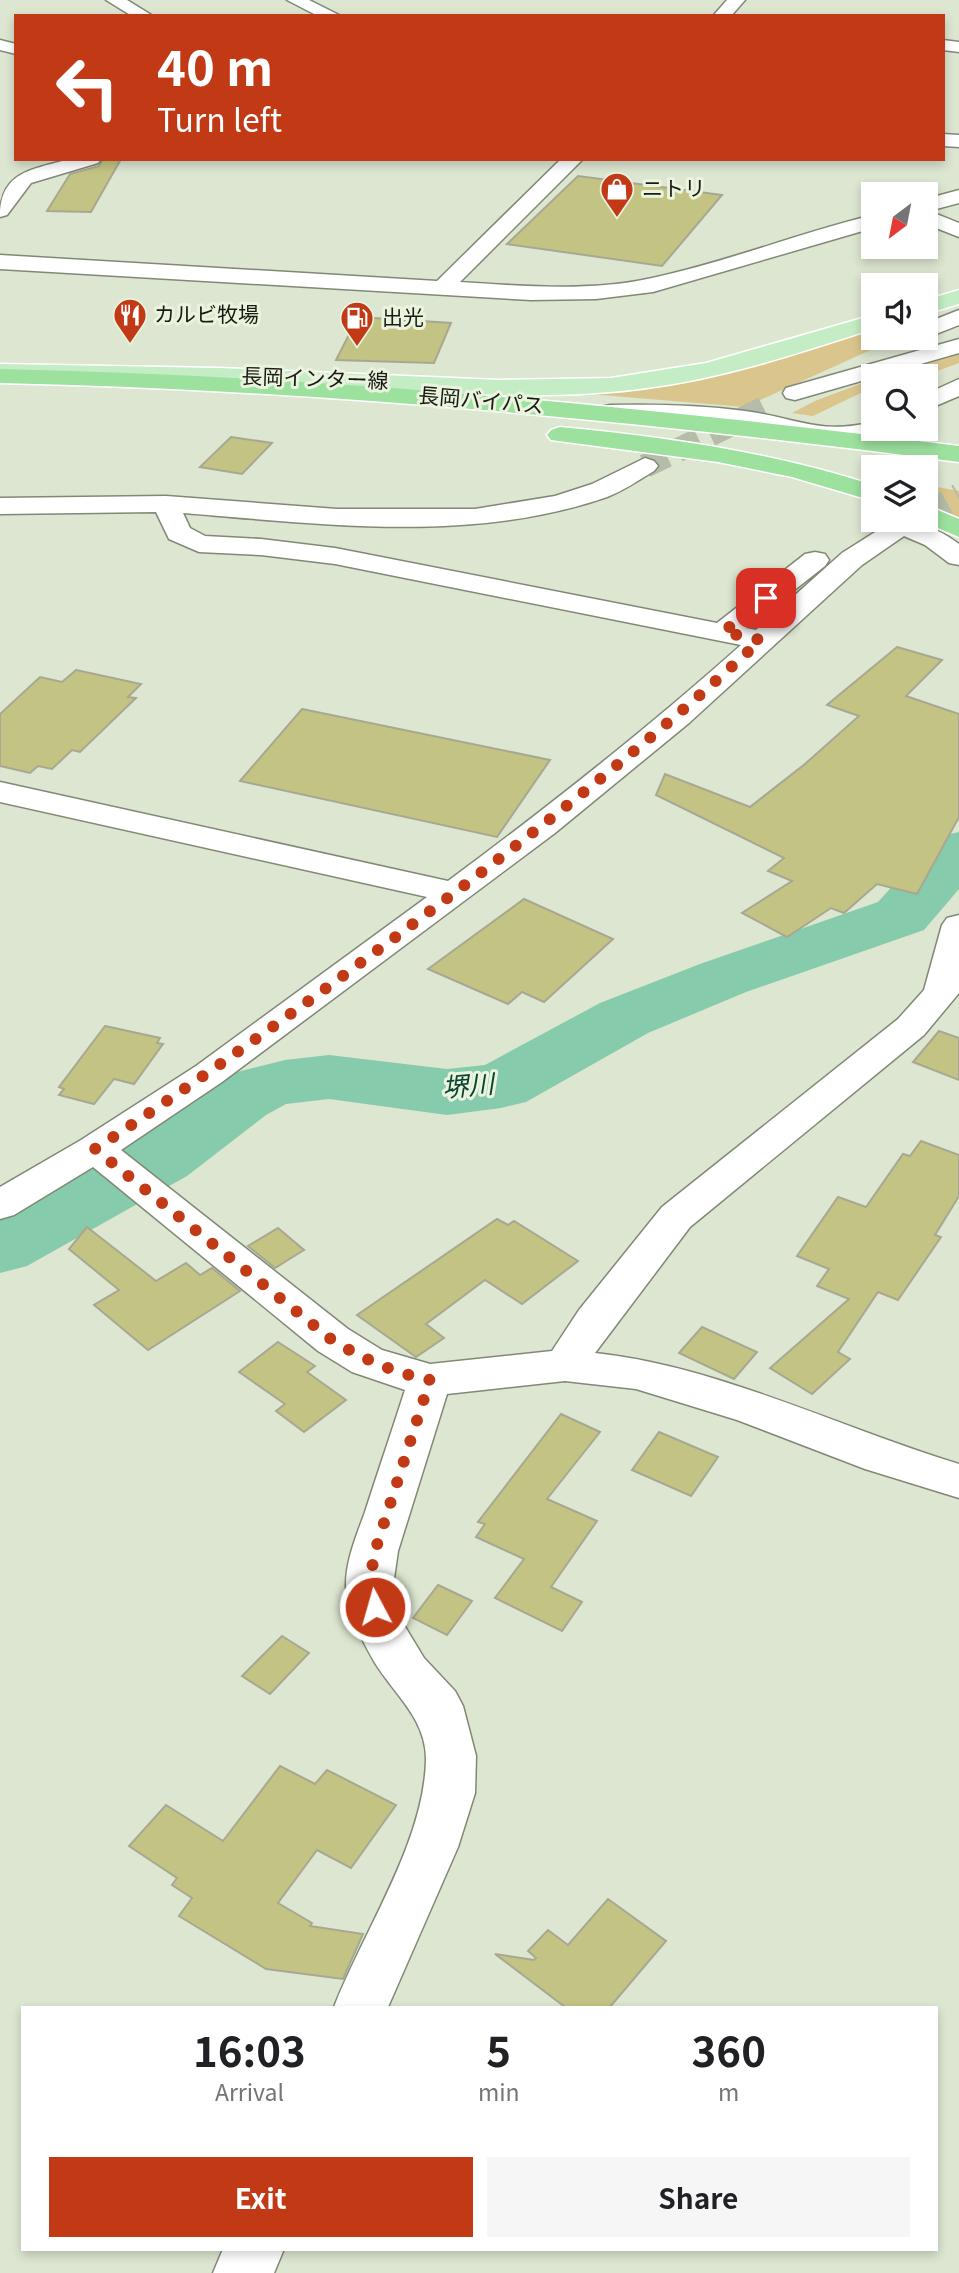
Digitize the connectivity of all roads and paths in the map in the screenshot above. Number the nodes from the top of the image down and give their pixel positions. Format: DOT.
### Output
graph roads {
  1 [pos="114,0"];
  2 [pos="295,0"];
  3 [pos="737,0"];
  4 [pos="141,14"];
  5 [pos="328,14"];
  6 [pos="723,14"];
  7 [pos="84,161"];
  8 [pos="571,161"];
  9 [pos="0,177"];
  10 [pos="24,179"];
  11 [pos="959,197"];
  12 [pos="938,203"];
  13 [pos="0,211"];
  14 [pos="938,222"];
  15 [pos="861,224"];
  16 [pos="959,231"];
  17 [pos="0,262"];
  18 [pos="442,288"];
  19 [pos="959,297"];
  20 [pos="938,303"];
  21 [pos="959,317"];
  22 [pos="861,326"];
  23 [pos="938,326"];
  24 [pos="959,346"];
  25 [pos="891,350"];
  26 [pos="0,371"];
  27 [pos="0,376"];
  28 [pos="959,386"];
  29 [pos="795,393"];
  30 [pos="0,394"];
  31 [pos="938,396"];
  32 [pos="167,399"];
  33 [pos="767,407"];
  34 [pos="323,414"];
  35 [pos="861,431"];
  36 [pos="542,433"];
  37 [pos="806,434"];
  38 [pos="888,441"];
  39 [pos="959,454"];
  40 [pos="892,455"];
  41 [pos="909,455"];
  42 [pos="861,456"];
  43 [pos="938,458"];
  44 [pos="645,466"];
  45 [pos="938,467"];
  46 [pos="959,473"];
  47 [pos="861,489"];
  48 [pos="166,504"];
  49 [pos="0,506"];
  50 [pos="938,519"];
  51 [pos="959,529"];
  52 [pos="861,530"];
  53 [pos="877,532"];
  54 [pos="914,532"];
  55 [pos="959,557"];
  56 [pos="723,632"];
  57 [pos="761,640"];
  58 [pos="0,792"];
  59 [pos="454,893"];
  60 [pos="959,925"];
  61 [pos="118,1167"];
  62 [pos="0,1205"];
  63 [pos="565,1366"];
  64 [pos="430,1380"];
  65 [pos="959,1481"];
  66 [pos="361,2006"];
  67 [pos="253,2251"];
  68 [pos="243,2273"];
  1 -- 4 [label="street"];
  2 -- 5 [label="street"];
  3 -- 6 [label="street"];
  7 -- 10 [label="street"];
  8 -- 18 [label="street"];
  9 -- 10 [label="street"];
  10 -- 13 [label="street"];
  11 -- 12 [label="street"];
  14 -- 16 [label="street"];
  15 -- 18 [label="street"];
  17 -- 18 [label="street"];
  19 -- 20 [label="main road"];
  21 -- 23 [label="street"];
  22 -- 26 [label="main road, 長岡インター線"];
  24 -- 29 [label="street"];
  25 -- 29 [label="street"];
  27 -- 37 [label="highway, 長岡バイパス"];
  28 -- 31 [label="street"];
  29 -- 33 [label="street"];
  30 -- 32 [label="highway, 長岡バイパス"];
  32 -- 34 [label="highway"];
  32 -- 42 [label="highway, 長岡バイパス"];
  35 -- 37 [label="street"];
  36 -- 47 [label="highway"];
  37 -- 40 [label="highway, 長岡バイパス"];
  38 -- 41 [label="street"];
  39 -- 43 [label="highway, 長岡バイパス"];
  44 -- 48 [label="street"];
  45 -- 46 [label="highway, 長岡バイパス"];
  48 -- 49 [label="street"];
  48 -- 56 [label="street"];
  50 -- 51 [label="highway"];
  52 -- 56 [label="street"];
  53 -- 57 [label="street"];
  54 -- 55 [label="street"];
  56 -- 57 [label="street"];
  57 -- 59 [label="street"];
  58 -- 59 [label="street"];
  59 -- 61 [label="street"];
  60 -- 63 [label="street"];
  61 -- 62 [label="street"];
  61 -- 64 [label="street"];
  63 -- 64 [label="street"];
  63 -- 65 [label="street"];
  64 -- 66 [label="street"];
  67 -- 68 [label="street"];
}
